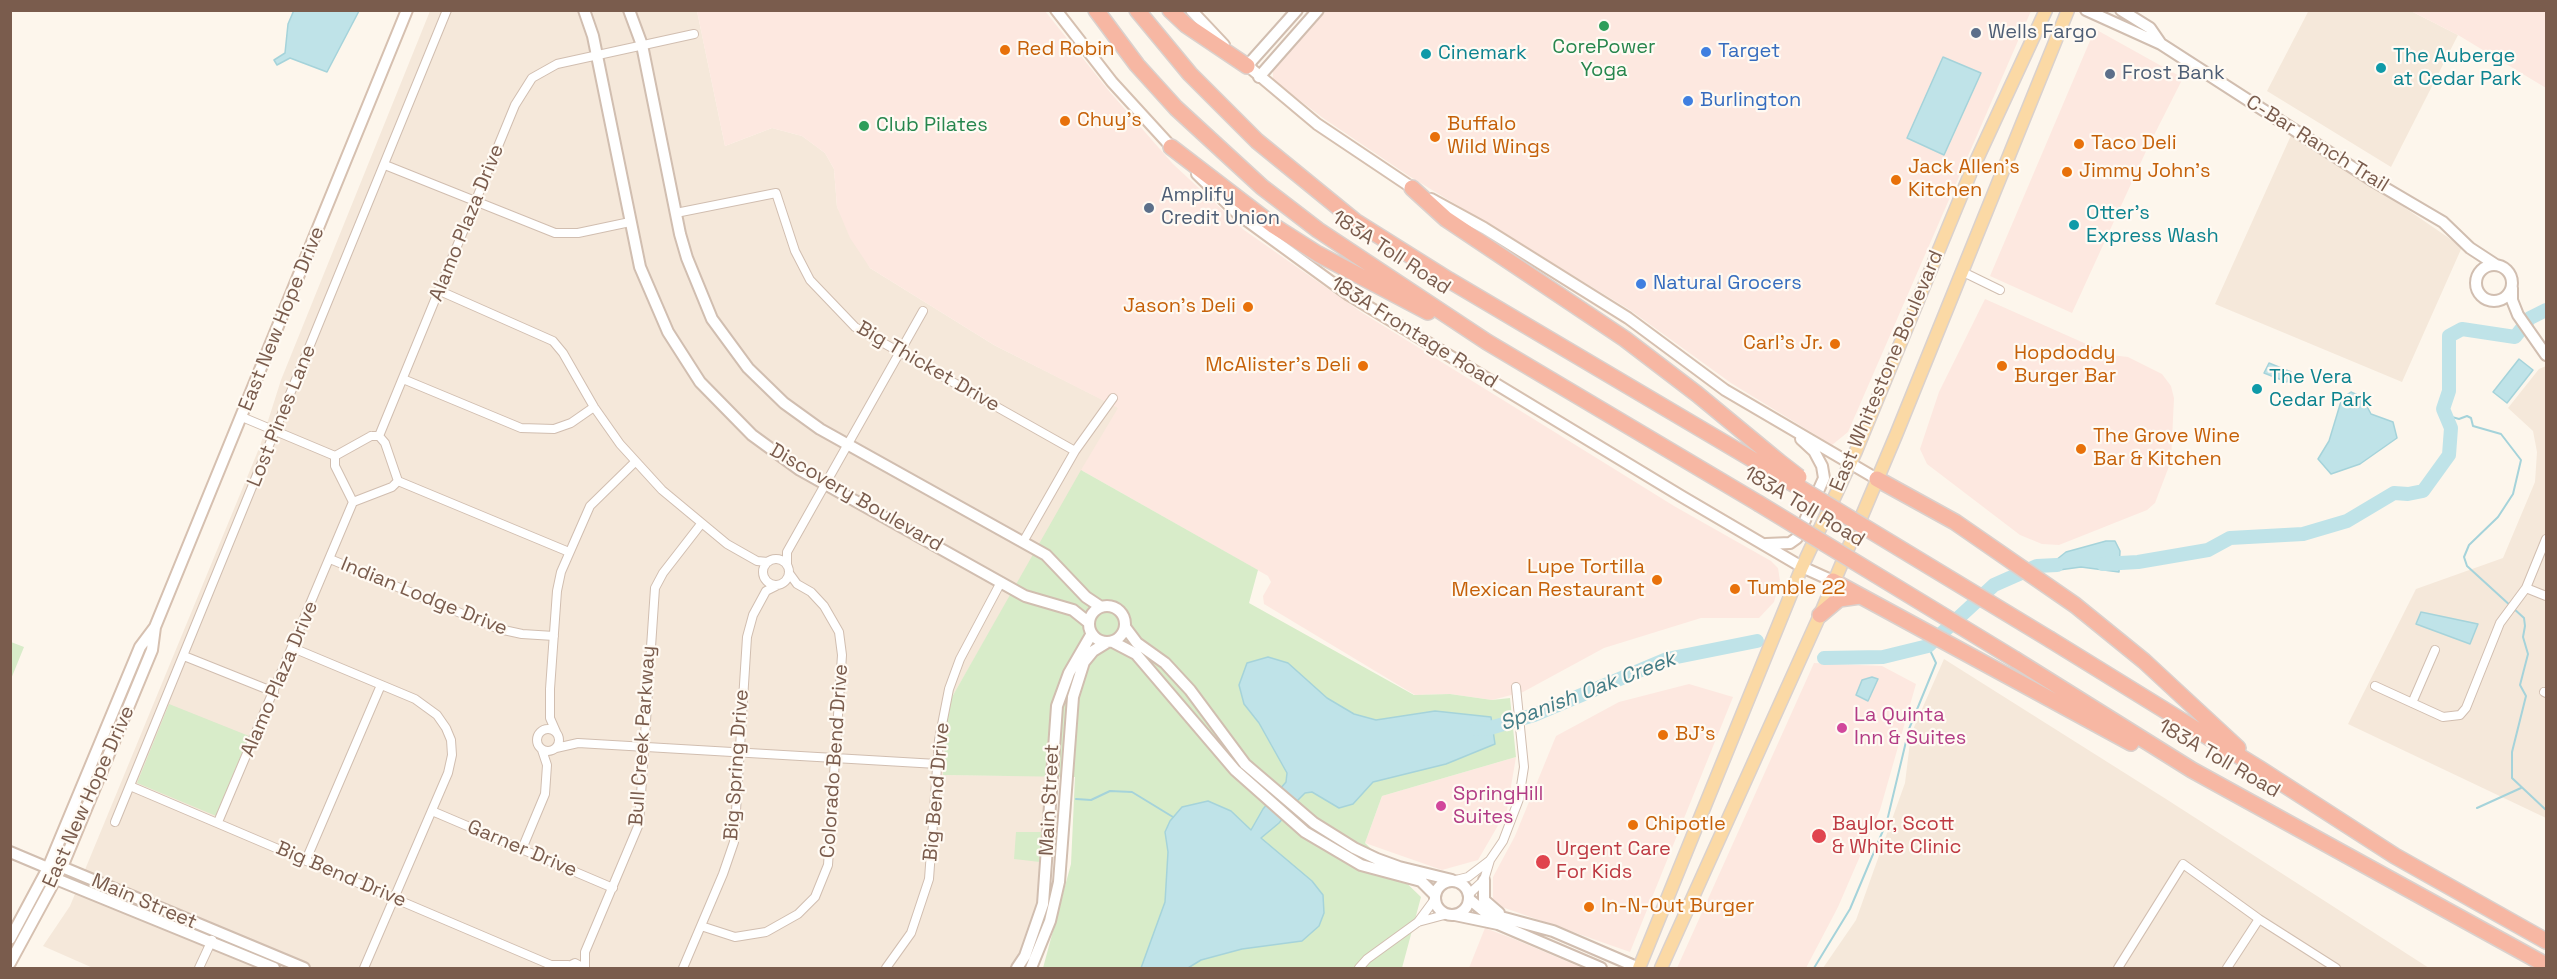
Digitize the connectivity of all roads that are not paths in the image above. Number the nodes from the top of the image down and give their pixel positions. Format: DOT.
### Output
graph roads {
  1 [pos="407,10"];
  2 [pos="447,10"];
  3 [pos="584,10"];
  4 [pos="629,10"];
  5 [pos="1056,10"];
  6 [pos="1096,10"];
  7 [pos="1137,10"];
  8 [pos="1170,10"];
  9 [pos="1191,10"];
  10 [pos="1297,10"];
  11 [pos="1318,10"];
  12 [pos="2046,10"];
  13 [pos="2068,10"];
  14 [pos="2085,10"];
  15 [pos="2121,10"];
  16 [pos="694,34"];
  17 [pos="2161,44"];
  18 [pos="642,45"];
  19 [pos="597,54"];
  20 [pos="1247,66"];
  21 [pos="1259,77"];
  22 [pos="1171,147"];
  23 [pos="385,165"];
  24 [pos="1412,188"];
  25 [pos="476,202"];
  26 [pos="676,213"];
  27 [pos="630,222"];
  28 [pos="2470,248"];
  29 [pos="2496,265"];
  30 [pos="1961,271"];
  31 [pos="2478,274"];
  32 [pos="2512,286"];
  33 [pos="2000,290"];
  34 [pos="440,291"];
  35 [pos="2494,302"];
  36 [pos="923,311"];
  37 [pos="2518,315"];
  38 [pos="1487,342"];
  39 [pos="899,353"];
  40 [pos="2547,356"];
  41 [pos="403,379"];
  42 [pos="1113,398"];
  43 [pos="594,407"];
  44 [pos="242,417"];
  45 [pos="1792,430"];
  46 [pos="276,432"];
  47 [pos="379,436"];
  48 [pos="849,444"];
  49 [pos="1075,451"];
  50 [pos="334,456"];
  51 [pos="635,462"];
  52 [pos="1850,464"];
  53 [pos="1775,466"];
  54 [pos="1877,479"];
  55 [pos="398,481"];
  56 [pos="826,484"];
  57 [pos="353,502"];
  58 [pos="701,524"];
  59 [pos="2547,539"];
  60 [pos="1023,542"];
  61 [pos="1763,544"];
  62 [pos="568,552"];
  63 [pos="787,552"];
  64 [pos="330,559"];
  65 [pos="772,560"];
  66 [pos="757,561"];
  67 [pos="1802,567"];
  68 [pos="788,569"];
  69 [pos="763,575"];
  70 [pos="1833,581"];
  71 [pos="1001,582"];
  72 [pos="797,584"];
  73 [pos="779,585"];
  74 [pos="2526,588"];
  75 [pos="765,591"];
  76 [pos="1860,596"];
  77 [pos="2547,596"];
  78 [pos="1101,607"];
  79 [pos="1820,615"];
  80 [pos="1088,622"];
  81 [pos="155,627"];
  82 [pos="1125,627"];
  83 [pos="1091,635"];
  84 [pos="554,636"];
  85 [pos="1109,642"];
  86 [pos="293,648"];
  87 [pos="2435,650"];
  88 [pos="184,656"];
  89 [pos="381,685"];
  90 [pos="2375,686"];
  91 [pos="1516,687"];
  92 [pos="274,692"];
  93 [pos="2412,703"];
  94 [pos="550,718"];
  95 [pos="540,732"];
  96 [pos="558,735"];
  97 [pos="578,743"];
  98 [pos="645,747"];
  99 [pos="555,749"];
  100 [pos="542,750"];
  101 [pos="740,752"];
  102 [pos="836,758"];
  103 [pos="937,764"];
  104 [pos="547,765"];
  105 [pos="2260,769"];
  106 [pos="2192,770"];
  107 [pos="130,786"];
  108 [pos="432,811"];
  109 [pos="1050,819"];
  110 [pos="1064,821"];
  111 [pos="115,822"];
  112 [pos="219,822"];
  113 [pos="522,849"];
  114 [pos="10,852"];
  115 [pos="306,860"];
  116 [pos="1490,860"];
  117 [pos="62,867"];
  118 [pos="48,868"];
  119 [pos="56,879"];
  120 [pos="1454,880"];
  121 [pos="1484,880"];
  122 [pos="613,888"];
  123 [pos="1435,897"];
  124 [pos="1469,897"];
  125 [pos="394,898"];
  126 [pos="1451,915"];
  127 [pos="1516,920"];
  128 [pos="2259,920"];
  129 [pos="1418,922"];
  130 [pos="701,926"];
  131 [pos="213,936"];
  132 [pos="10,939"];
  133 [pos="2547,941"];
  134 [pos="585,952"];
  135 [pos="1030,962"];
  136 [pos="10,963"];
  137 [pos="2547,965"];
  138 [pos="568,966"];
  139 [pos="553,967"];
  140 [pos="2335,968"];
  141 [pos="199,969"];
  142 [pos="274,969"];
  143 [pos="304,969"];
  144 [pos="364,969"];
  145 [pos="585,969"];
  146 [pos="682,969"];
  147 [pos="886,969"];
  148 [pos="1017,969"];
  149 [pos="1359,969"];
  150 [pos="1601,969"];
  151 [pos="1639,969"];
  152 [pos="1662,969"];
  153 [pos="2118,969"];
  154 [pos="2227,969"];
  1 -- 44 [label="street, East New Hope Drive"];
  2 -- 23 [label="street, Lost Pines Lane"];
  3 -- 19 [label="street, Discovery Boulevard"];
  4 -- 18 [label="street"];
  5 -- 22 [label="street, 183A Frontage Road"];
  6 -- 38 [label="highway, 183A Toll Road"];
  7 -- 53 [label="highway, 183A Toll Road"];
  8 -- 20 [label="highway"];
  9 -- 20 [label="street"];
  10 -- 20 [label="street"];
  11 -- 21 [label="street"];
  12 -- 52 [label="main road, East Whitestone Boulevard"];
  13 -- 30 [label="main road, East Whitestone Boulevard"];
  14 -- 17 [label="street, C-Bar Ranch Trail"];
  15 -- 17 [label="street, C-Bar Ranch Trail"];
  16 -- 18 [label="street, Alamo Plaza Drive"];
  17 -- 28 [label="street, C-Bar Ranch Trail"];
  18 -- 19 [label="street, Alamo Plaza Drive"];
  18 -- 26 [label="street"];
  19 -- 25 [label="street, Alamo Plaza Drive"];
  19 -- 27 [label="street, Discovery Boulevard"];
  20 -- 21 [label="street"];
  21 -- 24 [label="street"];
  22 -- 38 [label="highway"];
  22 -- 61 [label="street, 183A Frontage Road"];
  23 -- 25 [label="street"];
  23 -- 46 [label="street, Lost Pines Lane"];
  24 -- 45 [label="street"];
  24 -- 53 [label="highway"];
  25 -- 27 [label="street"];
  25 -- 34 [label="street, Alamo Plaza Drive"];
  26 -- 39 [label="street, Big Thicket Drive"];
  26 -- 48 [label="street"];
  27 -- 56 [label="street, Discovery Boulevard"];
  28 -- 29 [label="street, C-Bar Ranch Trail"];
  28 -- 31 [label="street, C-Bar Ranch Trail"];
  29 -- 31 [label="street"];
  29 -- 32 [label="street, C-Bar Ranch Trail"];
  30 -- 33 [label="street"];
  30 -- 54 [label="main road, East Whitestone Boulevard"];
  31 -- 35 [label="street, C-Bar Ranch Trail"];
  32 -- 35 [label="street"];
  32 -- 37 [label="street, C-Bar Ranch Trail"];
  34 -- 41 [label="street, Alamo Plaza Drive"];
  34 -- 43 [label="street"];
  35 -- 37 [label="street, C-Bar Ranch Trail"];
  36 -- 39 [label="street"];
  37 -- 40 [label="street, C-Bar Ranch Trail"];
  38 -- 106 [label="highway, 183A Toll Road, bridge"];
  39 -- 48 [label="street"];
  39 -- 49 [label="street, Big Thicket Drive"];
  41 -- 43 [label="street"];
  41 -- 47 [label="street, Alamo Plaza Drive"];
  42 -- 49 [label="street"];
  43 -- 51 [label="street"];
  44 -- 46 [label="street"];
  44 -- 81 [label="street, East New Hope Drive"];
  45 -- 52 [label="street"];
  45 -- 61 [label="street"];
  46 -- 50 [label="street"];
  46 -- 88 [label="street, Lost Pines Lane"];
  47 -- 50 [label="street"];
  47 -- 55 [label="street"];
  48 -- 56 [label="street"];
  48 -- 60 [label="street"];
  49 -- 60 [label="street"];
  50 -- 57 [label="street"];
  51 -- 58 [label="street"];
  51 -- 62 [label="street"];
  52 -- 54 [label="street"];
  52 -- 67 [label="main road, East Whitestone Boulevard"];
  53 -- 105 [label="highway, 183A Toll Road, bridge"];
  54 -- 70 [label="main road, East Whitestone Boulevard"];
  54 -- 105 [label="highway"];
  55 -- 57 [label="street"];
  55 -- 62 [label="street"];
  56 -- 63 [label="street"];
  56 -- 71 [label="street, Discovery Boulevard"];
  57 -- 64 [label="street, Alamo Plaza Drive"];
  58 -- 66 [label="street"];
  58 -- 98 [label="street, Bull Creek Parkway"];
  59 -- 74 [label="street"];
  60 -- 78 [label="street"];
  61 -- 67 [label="street, 183A Frontage Road"];
  62 -- 84 [label="street"];
  63 -- 65 [label="street"];
  63 -- 68 [label="street"];
  64 -- 84 [label="street, Indian Lodge Drive"];
  64 -- 86 [label="street, Alamo Plaza Drive"];
  65 -- 66 [label="street"];
  65 -- 68 [label="street"];
  65 -- 69 [label="street"];
  66 -- 69 [label="street"];
  67 -- 70 [label="street, 183A Frontage Road"];
  67 -- 151 [label="main road, East Whitestone Boulevard"];
  68 -- 72 [label="street, Colorado Bend Drive"];
  68 -- 73 [label="street"];
  69 -- 73 [label="street"];
  69 -- 75 [label="street, Big Spring Drive"];
  70 -- 76 [label="highway"];
  70 -- 79 [label="main road, East Whitestone Boulevard"];
  71 -- 80 [label="street, Discovery Boulevard"];
  71 -- 103 [label="street, Big Bend Drive"];
  72 -- 73 [label="street"];
  72 -- 102 [label="street, Colorado Bend Drive"];
  73 -- 75 [label="street"];
  74 -- 77 [label="street"];
  74 -- 93 [label="street"];
  75 -- 101 [label="street, Big Spring Drive"];
  76 -- 79 [label="highway"];
  76 -- 106 [label="highway"];
  78 -- 80 [label="street"];
  78 -- 82 [label="street"];
  79 -- 152 [label="main road, East Whitestone Boulevard"];
  80 -- 83 [label="street"];
  81 -- 117 [label="street, East New Hope Drive"];
  81 -- 118 [label="street, East New Hope Drive"];
  82 -- 85 [label="street"];
  82 -- 120 [label="street"];
  83 -- 85 [label="street"];
  83 -- 109 [label="street, Main Street"];
  84 -- 94 [label="street"];
  85 -- 110 [label="street, Main Street"];
  85 -- 123 [label="street"];
  86 -- 89 [label="street"];
  86 -- 92 [label="street, Alamo Plaza Drive"];
  87 -- 93 [label="street"];
  88 -- 92 [label="street"];
  88 -- 107 [label="street, Lost Pines Lane"];
  89 -- 108 [label="street"];
  89 -- 115 [label="street"];
  90 -- 93 [label="street"];
  91 -- 116 [label="street"];
  92 -- 112 [label="street, Alamo Plaza Drive"];
  94 -- 95 [label="street"];
  94 -- 96 [label="street"];
  95 -- 96 [label="street"];
  95 -- 100 [label="street"];
  96 -- 97 [label="street"];
  96 -- 99 [label="street"];
  97 -- 98 [label="street"];
  97 -- 99 [label="street"];
  98 -- 101 [label="street"];
  98 -- 122 [label="street, Bull Creek Parkway"];
  99 -- 100 [label="street"];
  99 -- 104 [label="street"];
  100 -- 104 [label="street"];
  101 -- 102 [label="street"];
  101 -- 130 [label="street, Big Spring Drive"];
  102 -- 103 [label="street"];
  102 -- 130 [label="street, Colorado Bend Drive"];
  103 -- 147 [label="street, Big Bend Drive"];
  104 -- 113 [label="street"];
  105 -- 133 [label="highway, 183A Toll Road"];
  106 -- 137 [label="highway, 183A Toll Road"];
  107 -- 111 [label="street, Lost Pines Lane"];
  107 -- 112 [label="street, Big Bend Drive"];
  108 -- 113 [label="street, Garner Drive"];
  108 -- 125 [label="street"];
  109 -- 110 [label="street"];
  109 -- 135 [label="street, Main Street"];
  110 -- 135 [label="street, Main Street"];
  112 -- 115 [label="street, Big Bend Drive"];
  113 -- 122 [label="street, Garner Drive"];
  114 -- 118 [label="street"];
  115 -- 125 [label="street, Big Bend Drive"];
  116 -- 120 [label="street"];
  116 -- 121 [label="street"];
  117 -- 118 [label="street, Main Street"];
  117 -- 119 [label="street, East New Hope Drive"];
  117 -- 131 [label="street, Main Street"];
  118 -- 119 [label="street"];
  118 -- 132 [label="street, East New Hope Drive"];
  119 -- 131 [label="street, Main Street"];
  119 -- 136 [label="street, East New Hope Drive"];
  120 -- 123 [label="street"];
  120 -- 124 [label="street"];
  121 -- 124 [label="street"];
  121 -- 127 [label="street"];
  122 -- 134 [label="street, Bull Creek Parkway"];
  123 -- 126 [label="street"];
  123 -- 129 [label="street"];
  124 -- 126 [label="street"];
  124 -- 127 [label="street"];
  125 -- 139 [label="street, Big Bend Drive"];
  125 -- 144 [label="street"];
  126 -- 129 [label="street"];
  126 -- 150 [label="street"];
  127 -- 151 [label="street"];
  128 -- 140 [label="street"];
  128 -- 153 [label="street"];
  128 -- 154 [label="street"];
  129 -- 149 [label="street"];
  130 -- 146 [label="street, Big Spring Drive"];
  131 -- 141 [label="street"];
  131 -- 142 [label="street, Main Street"];
  131 -- 143 [label="street, Main Street"];
  134 -- 138 [label="street, Bull Creek Parkway"];
  134 -- 145 [label="street, Bull Creek Parkway"];
  135 -- 148 [label="street, Main Street"];
  138 -- 139 [label="street, Big Bend Drive"];
  138 -- 145 [label="street"];
}
